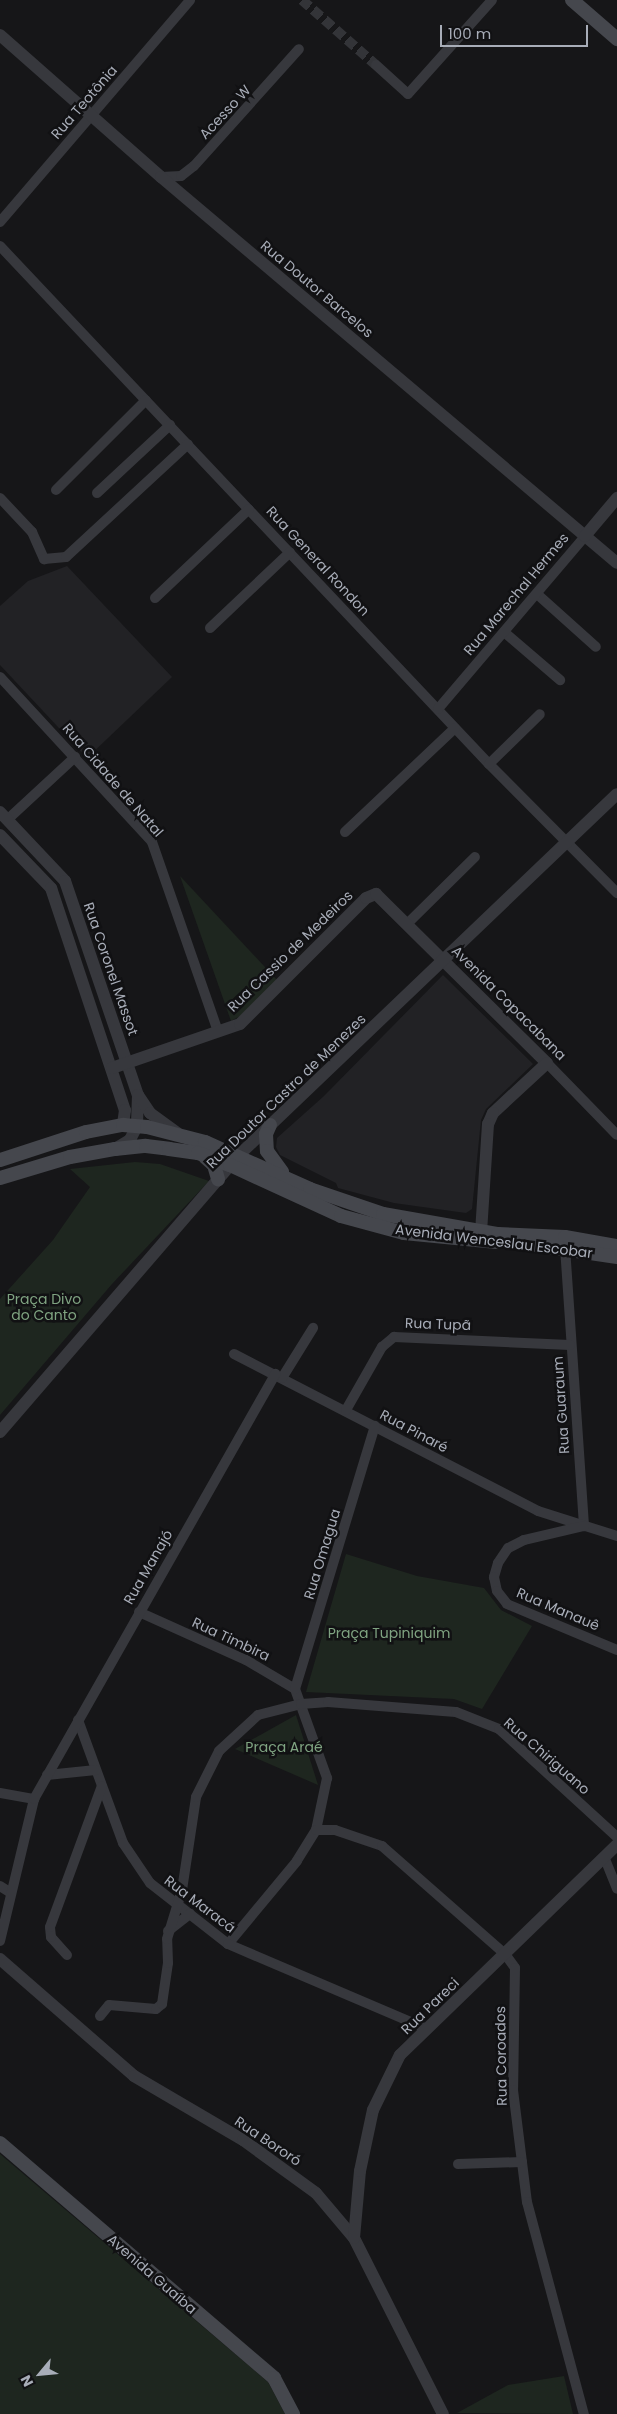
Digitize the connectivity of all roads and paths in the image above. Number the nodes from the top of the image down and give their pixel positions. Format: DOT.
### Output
graph roads {
  1 [pos="190,0"];
  2 [pos="492,0"];
  3 [pos="572,0"];
  4 [pos="0,35"];
  5 [pos="617,39"];
  6 [pos="299,49"];
  7 [pos="376,65"];
  8 [pos="92,114"];
  9 [pos="161,177"];
  10 [pos="0,222"];
  11 [pos="0,246"];
  12 [pos="146,400"];
  13 [pos="170,425"];
  14 [pos="188,444"];
  15 [pos="56,490"];
  16 [pos="97,493"];
  17 [pos="0,498"];
  18 [pos="617,498"];
  19 [pos="249,509"];
  20 [pos="585,536"];
  21 [pos="290,552"];
  22 [pos="617,563"];
  23 [pos="537,594"];
  24 [pos="154,598"];
  25 [pos="210,628"];
  26 [pos="504,632"];
  27 [pos="596,647"];
  28 [pos="0,676"];
  29 [pos="560,680"];
  30 [pos="438,710"];
  31 [pos="540,714"];
  32 [pos="455,728"];
  33 [pos="76,757"];
  34 [pos="489,764"];
  35 [pos="617,794"];
  36 [pos="4,816"];
  37 [pos="344,832"];
  38 [pos="0,835"];
  39 [pos="567,843"];
  40 [pos="475,857"];
  41 [pos="617,893"];
  42 [pos="376,894"];
  43 [pos="408,922"];
  44 [pos="444,959"];
  45 [pos="218,1031"];
  46 [pos="127,1062"];
  47 [pos="547,1063"];
  48 [pos="112,1068"];
  49 [pos="138,1095"];
  50 [pos="270,1125"];
  51 [pos="130,1126"];
  52 [pos="616,1131"];
  53 [pos="178,1133"];
  54 [pos="115,1149"];
  55 [pos="198,1153"];
  56 [pos="240,1154"];
  57 [pos="0,1160"];
  58 [pos="230,1165"];
  59 [pos="0,1178"];
  60 [pos="288,1178"];
  61 [pos="218,1179"];
  62 [pos="481,1231"];
  63 [pos="458,1239"];
  64 [pos="617,1246"];
  65 [pos="566,1247"];
  66 [pos="617,1257"];
  67 [pos="313,1328"];
  68 [pos="570,1345"];
  69 [pos="234,1354"];
  70 [pos="279,1376"];
  71 [pos="346,1410"];
  72 [pos="375,1426"];
  73 [pos="0,1432"];
  74 [pos="584,1526"];
  75 [pos="617,1536"];
  76 [pos="139,1612"];
  77 [pos="617,1650"];
  78 [pos="295,1689"];
  79 [pos="301,1704"];
  80 [pos="78,1720"];
  81 [pos="96,1770"];
  82 [pos="47,1775"];
  83 [pos="102,1786"];
  84 [pos="0,1794"];
  85 [pos="34,1800"];
  86 [pos="316,1830"];
  87 [pos="617,1837"];
  88 [pos="617,1845"];
  89 [pos="604,1859"];
  90 [pos="0,1886"];
  91 [pos="617,1889"];
  92 [pos="12,1893"];
  93 [pos="177,1904"];
  94 [pos="190,1914"];
  95 [pos="168,1931"];
  96 [pos="0,1941"];
  97 [pos="228,1944"];
  98 [pos="505,1954"];
  99 [pos="67,1955"];
  100 [pos="0,1959"];
  101 [pos="100,2016"];
  102 [pos="427,2029"];
  103 [pos="0,2143"];
  104 [pos="522,2162"];
  105 [pos="458,2164"];
  106 [pos="354,2238"];
  107 [pos="293,2414"];
  108 [pos="443,2414"];
  109 [pos="584,2414"];
  1 -- 8 [label="street, Rua Teotônia"];
  2 -- 7 [label="street"];
  3 -- 5 [label="main road"];
  4 -- 8 [label="street, Rua Doutor Barcelos"];
  6 -- 9 [label="street, Acesso W"];
  8 -- 9 [label="street, Rua Doutor Barcelos"];
  8 -- 10 [label="street, Rua Teotônia"];
  9 -- 20 [label="street, Rua Doutor Barcelos"];
  11 -- 12 [label="street, Rua General Rondon"];
  12 -- 13 [label="street, Rua General Rondon"];
  12 -- 15 [label="street"];
  13 -- 14 [label="street, Rua General Rondon"];
  13 -- 16 [label="street"];
  14 -- 17 [label="street"];
  14 -- 19 [label="street, Rua General Rondon"];
  18 -- 20 [label="street, Rua Marechal Hermes"];
  19 -- 21 [label="street, Rua General Rondon"];
  19 -- 24 [label="street"];
  20 -- 22 [label="street, Rua Doutor Barcelos"];
  20 -- 23 [label="street, Rua Marechal Hermes"];
  21 -- 25 [label="street"];
  21 -- 30 [label="street, Rua General Rondon"];
  23 -- 26 [label="street, Rua Marechal Hermes"];
  23 -- 27 [label="street"];
  26 -- 29 [label="street"];
  26 -- 30 [label="street, Rua Marechal Hermes"];
  28 -- 33 [label="street, Rua Cidade de Natal"];
  30 -- 32 [label="street, Rua General Rondon"];
  31 -- 34 [label="street"];
  32 -- 34 [label="street, Rua General Rondon"];
  32 -- 37 [label="street"];
  33 -- 36 [label="street"];
  33 -- 45 [label="street, Rua Cidade de Natal"];
  34 -- 39 [label="street, Rua General Rondon"];
  35 -- 39 [label="street, Rua Doutor Castro de Menezes"];
  36 -- 46 [label="street, Rua Coronel Massot"];
  38 -- 48 [label="street"];
  39 -- 41 [label="street, Rua General Rondon"];
  39 -- 44 [label="street, Rua Doutor Castro de Menezes"];
  40 -- 43 [label="street"];
  42 -- 43 [label="street, Avenida Copacabana"];
  42 -- 45 [label="street, Rua Cassio de Medeiros"];
  43 -- 44 [label="street, Avenida Copacabana"];
  44 -- 47 [label="street, Avenida Copacabana"];
  44 -- 50 [label="street, Rua Doutor Castro de Menezes"];
  45 -- 46 [label="street, Rua Cassio de Medeiros"];
  46 -- 48 [label="street, Rua Cassio de Medeiros"];
  46 -- 49 [label="street, Rua Coronel Massot"];
  47 -- 52 [label="street, Avenida Copacabana"];
  47 -- 62 [label="street"];
  48 -- 51 [label="street"];
  49 -- 51 [label="street, Rua Coronel Massot"];
  49 -- 53 [label="street"];
  50 -- 56 [label="street, Rua Doutor Castro de Menezes"];
  50 -- 60 [label="main road"];
  51 -- 53 [label="main road, Avenida Wenceslau Escobar"];
  51 -- 54 [label="street"];
  51 -- 57 [label="main road, Avenida Wenceslau Escobar"];
  53 -- 56 [label="main road, Avenida Wenceslau Escobar"];
  54 -- 55 [label="main road, Avenida Wenceslau Escobar"];
  54 -- 59 [label="main road, Avenida Wenceslau Escobar"];
  55 -- 58 [label="main road, Avenida Wenceslau Escobar"];
  55 -- 61 [label="main road"];
  56 -- 58 [label="street, Rua Doutor Castro de Menezes"];
  56 -- 60 [label="main road, Avenida Wenceslau Escobar"];
  58 -- 61 [label="street, Rua Doutor Castro de Menezes"];
  58 -- 63 [label="main road, Avenida Wenceslau Escobar"];
  60 -- 62 [label="main road, Avenida Wenceslau Escobar"];
  61 -- 73 [label="street, Rua Doutor Castro de Menezes"];
  62 -- 63 [label="main road"];
  62 -- 64 [label="main road, Avenida Wenceslau Escobar"];
  63 -- 65 [label="main road, Avenida Wenceslau Escobar"];
  65 -- 66 [label="main road, Avenida Wenceslau Escobar"];
  65 -- 68 [label="street, Rua Guaraum"];
  67 -- 70 [label="street, Rua Manajó"];
  68 -- 71 [label="street, Rua Tupã"];
  68 -- 74 [label="street, Rua Guaraum"];
  69 -- 70 [label="street, Rua Pinaré"];
  70 -- 71 [label="street, Rua Pinaré"];
  70 -- 76 [label="street, Rua Manajó"];
  71 -- 72 [label="street, Rua Pinaré"];
  72 -- 74 [label="street, Rua Pinaré"];
  72 -- 78 [label="street, Rua Omagua"];
  74 -- 75 [label="street"];
  74 -- 77 [label="street, Rua Manauê"];
  76 -- 78 [label="street, Rua Timbira"];
  76 -- 80 [label="street, Rua Manajó"];
  78 -- 79 [label="street"];
  79 -- 86 [label="street"];
  79 -- 87 [label="street, Rua Chiriguano"];
  79 -- 93 [label="street"];
  80 -- 81 [label="street, Rua Maracá"];
  80 -- 82 [label="street, Rua Manajó"];
  81 -- 82 [label="street"];
  81 -- 83 [label="street, Rua Maracá"];
  82 -- 85 [label="street, Rua Manajó"];
  83 -- 93 [label="street, Rua Maracá"];
  83 -- 99 [label="street"];
  84 -- 85 [label="street"];
  85 -- 92 [label="street, Rua Manajó"];
  86 -- 97 [label="street"];
  86 -- 98 [label="street, Rua Coroados"];
  88 -- 89 [label="street, Rua Pareci"];
  89 -- 91 [label="street"];
  89 -- 98 [label="street, Rua Pareci"];
  90 -- 92 [label="street"];
  92 -- 96 [label="street, Rua Manajó"];
  93 -- 94 [label="street, Rua Maracá"];
  93 -- 95 [label="street"];
  94 -- 95 [label="street"];
  94 -- 97 [label="street, Rua Maracá"];
  95 -- 101 [label="street"];
  97 -- 102 [label="street, Rua Maracá"];
  98 -- 102 [label="street, Rua Pareci"];
  98 -- 104 [label="street, Rua Coroados"];
  100 -- 106 [label="street, Rua Bororó"];
  102 -- 106 [label="street, Rua Pareci"];
  103 -- 107 [label="main road, Avenida Guaíba"];
  104 -- 105 [label="street"];
  104 -- 109 [label="street, Rua Coroados"];
  106 -- 108 [label="street, Rua Bororó"];
}
